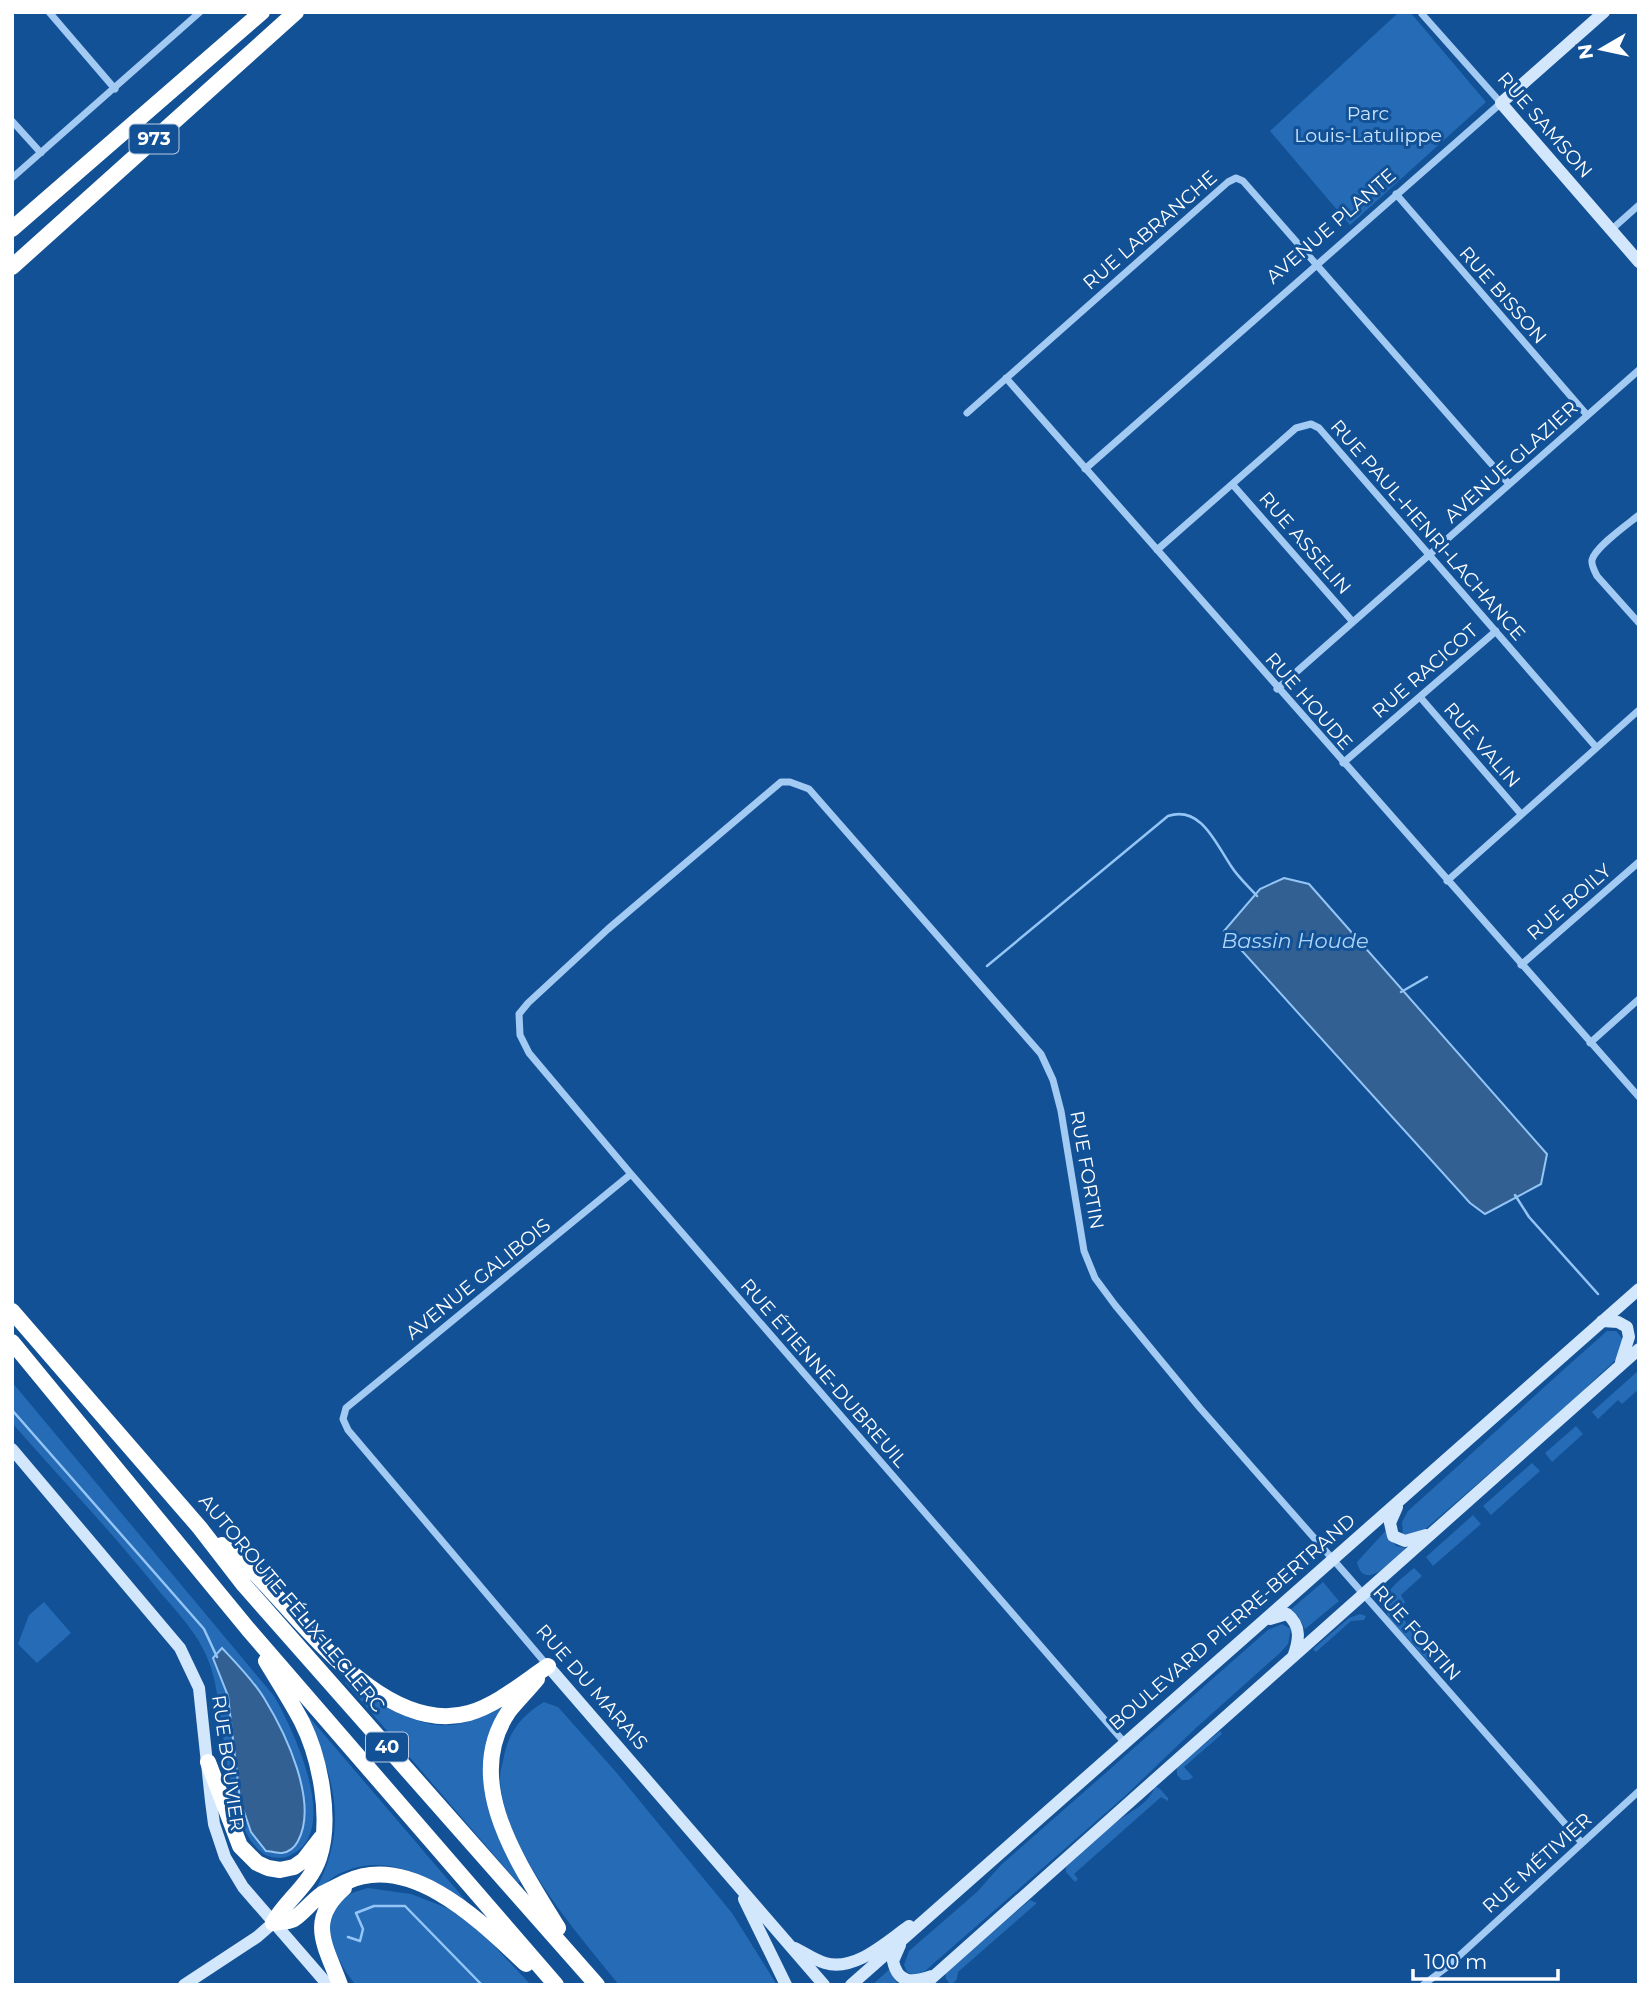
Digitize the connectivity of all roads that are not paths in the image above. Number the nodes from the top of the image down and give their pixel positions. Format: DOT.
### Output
graph roads {
  1 [pos="49,12"];
  2 [pos="262,12"];
  3 [pos="296,12"];
  4 [pos="1604,12"];
  5 [pos="196,13"];
  6 [pos="1423,13"];
  7 [pos="115,89"];
  8 [pos="1500,103"];
  9 [pos="12,121"];
  10 [pos="41,153"];
  11 [pos="12,178"];
  12 [pos="1396,194"];
  13 [pos="1639,205"];
  14 [pos="12,229"];
  15 [pos="1610,230"];
  16 [pos="1639,262"];
  17 [pos="14,265"];
  18 [pos="1316,265"];
  19 [pos="1639,370"];
  20 [pos="1006,379"];
  21 [pos="967,413"];
  22 [pos="1587,415"];
  23 [pos="1085,468"];
  24 [pos="1509,484"];
  25 [pos="1233,485"];
  26 [pos="1639,515"];
  27 [pos="1157,551"];
  28 [pos="1430,555"];
  29 [pos="1353,622"];
  30 [pos="1639,623"];
  31 [pos="1496,631"];
  32 [pos="1277,689"];
  33 [pos="1420,697"];
  34 [pos="1639,710"];
  35 [pos="1595,747"];
  36 [pos="1343,763"];
  37 [pos="1521,814"];
  38 [pos="1639,862"];
  39 [pos="1447,881"];
  40 [pos="1521,965"];
  41 [pos="1639,999"];
  42 [pos="519,1014"];
  43 [pos="1590,1043"];
  44 [pos="1639,1097"];
  45 [pos="631,1174"];
  46 [pos="1639,1289"];
  47 [pos="12,1311"];
  48 [pos="1602,1321"];
  49 [pos="12,1342"];
  50 [pos="1639,1349"];
  51 [pos="12,1354"];
  52 [pos="1620,1366"];
  53 [pos="346,1408"];
  54 [pos="75,1420"];
  55 [pos="12,1449"];
  56 [pos="1401,1501"];
  57 [pos="200,1528"];
  58 [pos="1431,1532"];
  59 [pos="1332,1561"];
  60 [pos="1363,1596"];
  61 [pos="1263,1621"];
  62 [pos="247,1629"];
  63 [pos="1293,1658"];
  64 [pos="548,1667"];
  65 [pos="1124,1742"];
  66 [pos="208,1762"];
  67 [pos="1639,1791"];
  68 [pos="323,1836"];
  69 [pos="1582,1843"];
  70 [pos="357,1877"];
  71 [pos="736,1883"];
  72 [pos="950,1898"];
  73 [pos="273,1923"];
  74 [pos="902,1942"];
  75 [pos="789,1945"];
  76 [pos="579,1963"];
  77 [pos="936,1974"];
  78 [pos="184,1985"];
  79 [pos="328,1985"];
  80 [pos="340,1985"];
  81 [pos="549,1985"];
  82 [pos="556,1985"];
  83 [pos="597,1985"];
  84 [pos="786,1985"];
  85 [pos="824,1985"];
  86 [pos="851,1985"];
  87 [pos="924,1985"];
  88 [pos="1423,1985"];
  1 -- 7 [label="street"];
  2 -- 14 [label="highway, 973"];
  3 -- 17 [label="highway, 973"];
  4 -- 8 [label="main road, AVENUE PLANTE"];
  5 -- 7 [label="street"];
  6 -- 8 [label="street, RUE SAMSON"];
  7 -- 10 [label="street"];
  8 -- 12 [label="street, AVENUE PLANTE"];
  8 -- 15 [label="main road, RUE SAMSON"];
  9 -- 10 [label="street"];
  10 -- 11 [label="street"];
  12 -- 18 [label="street, AVENUE PLANTE"];
  12 -- 22 [label="street, RUE BISSON"];
  13 -- 15 [label="street"];
  15 -- 16 [label="main road, RUE SAMSON"];
  18 -- 20 [label="street, RUE LABRANCHE"];
  18 -- 23 [label="street, AVENUE PLANTE"];
  18 -- 24 [label="street, RUE LABRANCHE"];
  19 -- 22 [label="street, AVENUE GLAZIER"];
  20 -- 21 [label="street, RUE LABRANCHE"];
  20 -- 23 [label="street, RUE HOUDE"];
  22 -- 24 [label="street, AVENUE GLAZIER"];
  23 -- 27 [label="street, RUE HOUDE"];
  24 -- 28 [label="street, AVENUE GLAZIER"];
  25 -- 27 [label="street, RUE PAUL-HENRI-LACHANCE"];
  25 -- 28 [label="street, RUE PAUL-HENRI-LACHANCE"];
  25 -- 29 [label="street, RUE ASSELIN"];
  26 -- 30 [label="street"];
  27 -- 32 [label="street, RUE HOUDE"];
  28 -- 29 [label="street, AVENUE GLAZIER"];
  28 -- 31 [label="street, RUE PAUL-HENRI-LACHANCE"];
  29 -- 32 [label="street, AVENUE GLAZIER"];
  31 -- 33 [label="street, RUE RACICOT"];
  31 -- 35 [label="street, RUE PAUL-HENRI-LACHANCE"];
  32 -- 36 [label="street, RUE HOUDE"];
  33 -- 36 [label="street, RUE RACICOT"];
  33 -- 37 [label="street, RUE VALIN"];
  34 -- 35 [label="street"];
  35 -- 37 [label="street"];
  36 -- 39 [label="street, RUE HOUDE"];
  37 -- 39 [label="street"];
  38 -- 40 [label="street, RUE BOILY"];
  39 -- 40 [label="street, RUE HOUDE"];
  40 -- 43 [label="street, RUE HOUDE"];
  41 -- 43 [label="street"];
  42 -- 45 [label="street, RUE ÉTIENNE-DUBREUIL"];
  42 -- 59 [label="street, RUE FORTIN"];
  43 -- 44 [label="street, RUE HOUDE"];
  45 -- 53 [label="street, AVENUE GALIBOIS"];
  45 -- 65 [label="street, RUE ÉTIENNE-DUBREUIL"];
  46 -- 48 [label="main road, BOULEVARD PIERRE-BERTRAND"];
  47 -- 57 [label="highway, AUTOROUTE FÉLIX-LECLERC / 40"];
  48 -- 52 [label="main road"];
  48 -- 56 [label="main road, BOULEVARD PIERRE-BERTRAND"];
  49 -- 54 [label="highway, 40"];
  50 -- 52 [label="main road"];
  51 -- 54 [label="highway"];
  52 -- 58 [label="main road"];
  53 -- 64 [label="street, RUE DU MARAIS"];
  54 -- 62 [label="highway, 40"];
  55 -- 66 [label="main road, RUE BOUVIER"];
  56 -- 58 [label="main road"];
  56 -- 59 [label="main road, BOULEVARD PIERRE-BERTRAND"];
  57 -- 64 [label="highway"];
  57 -- 76 [label="highway, AUTOROUTE FÉLIX-LECLERC / 40"];
  58 -- 60 [label="main road"];
  59 -- 60 [label="street, RUE FORTIN"];
  59 -- 61 [label="main road, BOULEVARD PIERRE-BERTRAND"];
  60 -- 63 [label="main road"];
  60 -- 69 [label="street, RUE FORTIN"];
  61 -- 63 [label="main road"];
  61 -- 65 [label="main road, BOULEVARD PIERRE-BERTRAND"];
  62 -- 68 [label="highway"];
  62 -- 82 [label="highway, 40"];
  63 -- 77 [label="main road"];
  64 -- 71 [label="main road, RUE DU MARAIS"];
  64 -- 76 [label="highway"];
  65 -- 72 [label="main road, BOULEVARD PIERRE-BERTRAND"];
  66 -- 68 [label="highway"];
  66 -- 73 [label="main road, RUE BOUVIER"];
  67 -- 69 [label="street, RUE MÉTIVIER"];
  68 -- 73 [label="highway"];
  69 -- 88 [label="street, RUE MÉTIVIER"];
  70 -- 73 [label="highway"];
  70 -- 80 [label="highway"];
  70 -- 81 [label="highway"];
  71 -- 75 [label="main road, RUE DU MARAIS"];
  71 -- 84 [label="main road"];
  72 -- 74 [label="main road, BOULEVARD PIERRE-BERTRAND"];
  72 -- 75 [label="main road"];
  73 -- 78 [label="main road"];
  73 -- 79 [label="main road, RUE BOUVIER"];
  74 -- 77 [label="main road"];
  74 -- 86 [label="main road, BOULEVARD PIERRE-BERTRAND"];
  75 -- 85 [label="main road, RUE DU MARAIS"];
  76 -- 83 [label="highway, AUTOROUTE FÉLIX-LECLERC / 40"];
  77 -- 87 [label="main road"];
}
